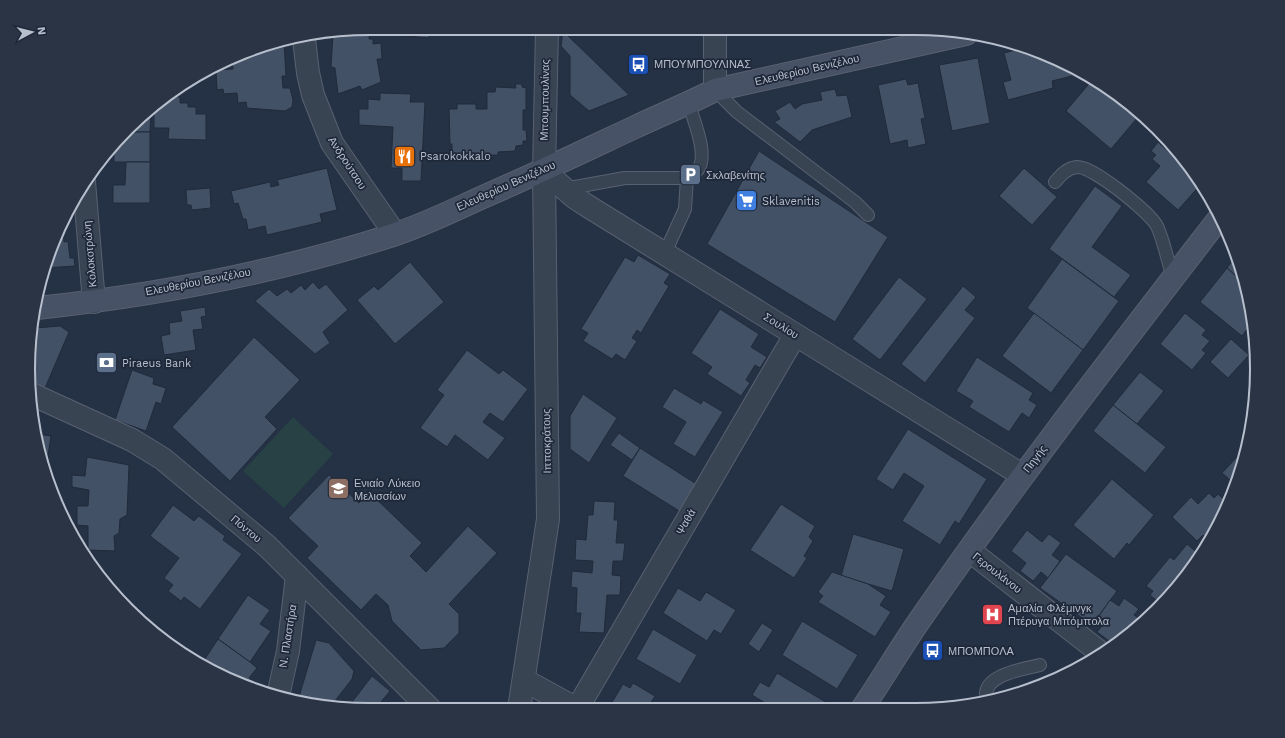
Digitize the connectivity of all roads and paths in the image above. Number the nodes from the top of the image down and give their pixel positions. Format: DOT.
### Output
graph roads {
  1 [pos="547,35"];
  2 [pos="715,35"];
  3 [pos="952,37"];
  4 [pos="304,41"];
  5 [pos="715,90"];
  6 [pos="689,104"];
  7 [pos="544,171"];
  8 [pos="687,178"];
  9 [pos="1055,182"];
  10 [pos="564,189"];
  11 [pos="85,193"];
  12 [pos="868,215"];
  13 [pos="1216,222"];
  14 [pos="395,234"];
  15 [pos="665,253"];
  16 [pos="1173,276"];
  17 [pos="94,302"];
  18 [pos="40,308"];
  19 [pos="795,335"];
  20 [pos="37,397"];
  21 [pos="1022,475"];
  22 [pos="970,551"];
  23 [pos="297,576"];
  24 [pos="1096,650"];
  25 [pos="1040,665"];
  26 [pos="524,680"];
  27 [pos="279,691"];
  28 [pos="986,696"];
  29 [pos="415,703"];
  30 [pos="520,703"];
  31 [pos="566,703"];
  32 [pos="580,703"];
  33 [pos="866,703"];
  1 -- 7 [label="street, Μπουμπουλίνας"];
  2 -- 5 [label="street"];
  3 -- 5 [label="main road, Ελευθερίου Βενιζέλου"];
  4 -- 14 [label="street, Ανδρούτσου"];
  5 -- 6 [label="main road, Ελευθερίου Βενιζέλου"];
  5 -- 12 [label="lane"];
  6 -- 7 [label="main road, Ελευθερίου Βενιζέλου"];
  6 -- 8 [label="lane"];
  7 -- 10 [label="street, Σουλίου"];
  7 -- 14 [label="main road, Ελευθερίου Βενιζέλου"];
  7 -- 26 [label="street, Ιπποκράτους"];
  8 -- 10 [label="lane"];
  8 -- 15 [label="lane"];
  9 -- 16 [label="lane"];
  10 -- 15 [label="street, Σουλίου"];
  11 -- 17 [label="street, Κολοκοτρώνη"];
  13 -- 16 [label="main road, Πηγής"];
  14 -- 17 [label="main road, Ελευθερίου Βενιζέλου"];
  15 -- 19 [label="street, Σουλίου"];
  16 -- 21 [label="main road, Πηγής"];
  17 -- 18 [label="main road, Ελευθερίου Βενιζέλου"];
  19 -- 21 [label="street, Σουλίου"];
  19 -- 32 [label="street, Ψαθά"];
  20 -- 23 [label="street, Πόντου"];
  21 -- 22 [label="main road, Πηγής"];
  22 -- 24 [label="street, Γερουλάνου"];
  22 -- 33 [label="main road, Πηγής"];
  23 -- 27 [label="street, Ν. Πλαστήρα"];
  23 -- 29 [label="street, Πόντου"];
  25 -- 28 [label="lane"];
  26 -- 30 [label="street, Ιπποκράτους"];
  26 -- 31 [label="street"];
}
